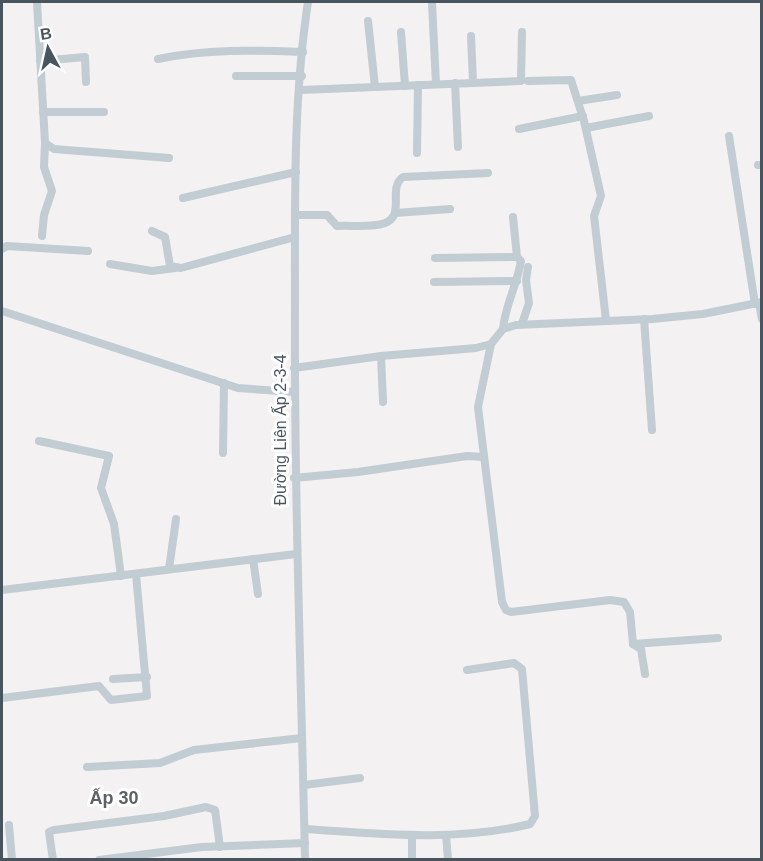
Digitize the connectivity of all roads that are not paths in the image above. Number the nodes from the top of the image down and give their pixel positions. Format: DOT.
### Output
graph roads {
  1 [pos="38,2"];
  2 [pos="308,2"];
  3 [pos="432,3"];
  4 [pos="368,21"];
  5 [pos="401,32"];
  6 [pos="522,32"];
  7 [pos="471,36"];
  8 [pos="303,52"];
  9 [pos="158,59"];
  10 [pos="40,61"];
  11 [pos="236,76"];
  12 [pos="302,76"];
  13 [pos="528,81"];
  14 [pos="86,82"];
  15 [pos="473,82"];
  16 [pos="456,83"];
  17 [pos="436,84"];
  18 [pos="418,85"];
  19 [pos="405,86"];
  20 [pos="375,87"];
  21 [pos="301,90"];
  22 [pos="617,95"];
  23 [pos="578,101"];
  24 [pos="43,112"];
  25 [pos="104,112"];
  26 [pos="583,116"];
  27 [pos="649,116"];
  28 [pos="586,128"];
  29 [pos="519,129"];
  30 [pos="729,136"];
  31 [pos="45,143"];
  32 [pos="458,147"];
  33 [pos="417,153"];
  34 [pos="169,158"];
  35 [pos="296,172"];
  36 [pos="488,173"];
  37 [pos="183,198"];
  38 [pos="450,209"];
  39 [pos="395,213"];
  40 [pos="295,215"];
  41 [pos="513,217"];
  42 [pos="152,231"];
  43 [pos="42,236"];
  44 [pos="295,237"];
  45 [pos="2,249"];
  46 [pos="88,251"];
  47 [pos="517,257"];
  48 [pos="435,258"];
  49 [pos="110,264"];
  50 [pos="528,267"];
  51 [pos="176,268"];
  52 [pos="517,281"];
  53 [pos="434,282"];
  54 [pos="759,303"];
  55 [pos="2,311"];
  56 [pos="644,319"];
  57 [pos="762,319"];
  58 [pos="606,321"];
  59 [pos="522,324"];
  60 [pos="503,329"];
  61 [pos="491,344"];
  62 [pos="381,356"];
  63 [pos="294,368"];
  64 [pos="224,383"];
  65 [pos="294,392"];
  66 [pos="383,402"];
  67 [pos="652,430"];
  68 [pos="39,441"];
  69 [pos="223,453"];
  70 [pos="483,457"];
  71 [pos="294,478"];
  72 [pos="176,519"];
  73 [pos="296,554"];
  74 [pos="253,559"];
  75 [pos="169,570"];
  76 [pos="136,574"];
  77 [pos="121,576"];
  78 [pos="2,590"];
  79 [pos="258,594"];
  80 [pos="717,638"];
  81 [pos="633,644"];
  82 [pos="467,670"];
  83 [pos="645,674"];
  84 [pos="147,677"];
  85 [pos="113,679"];
  86 [pos="2,698"];
  87 [pos="302,738"];
  88 [pos="87,767"];
  89 [pos="360,778"];
  90 [pos="304,785"];
  91 [pos="9,825"];
  92 [pos="305,829"];
  93 [pos="412,835"];
  94 [pos="446,835"];
  95 [pos="305,843"];
  96 [pos="220,847"];
  97 [pos="165,852"];
  98 [pos="111,859"];
  99 [pos="12,860"];
  100 [pos="53,860"];
  101 [pos="99,860"];
  102 [pos="155,860"];
  103 [pos="305,860"];
  104 [pos="412,860"];
  105 [pos="448,860"];
  1 -- 10 [label="street"];
  2 -- 8 [label="street, Đường Liên Ấp 2-3-4"];
  3 -- 17 [label="street"];
  4 -- 20 [label="street"];
  5 -- 19 [label="street"];
  6 -- 15 [label="street"];
  7 -- 15 [label="street"];
  8 -- 9 [label="street"];
  8 -- 12 [label="street, Đường Liên Ấp 2-3-4"];
  10 -- 14 [label="street"];
  10 -- 24 [label="street"];
  11 -- 12 [label="street"];
  12 -- 21 [label="street, Đường Liên Ấp 2-3-4"];
  13 -- 23 [label="street"];
  15 -- 16 [label="street"];
  16 -- 17 [label="street"];
  16 -- 32 [label="street"];
  17 -- 18 [label="street"];
  18 -- 19 [label="street"];
  18 -- 33 [label="street"];
  19 -- 20 [label="street"];
  20 -- 21 [label="street"];
  21 -- 35 [label="street, Đường Liên Ấp 2-3-4"];
  22 -- 23 [label="street"];
  23 -- 26 [label="street"];
  24 -- 25 [label="street"];
  24 -- 31 [label="street"];
  26 -- 28 [label="street"];
  26 -- 29 [label="street"];
  27 -- 28 [label="street"];
  28 -- 58 [label="street"];
  30 -- 54 [label="street"];
  31 -- 34 [label="street"];
  31 -- 43 [label="street"];
  35 -- 37 [label="street"];
  35 -- 40 [label="street, Đường Liên Ấp 2-3-4"];
  36 -- 39 [label="street"];
  38 -- 39 [label="street"];
  39 -- 40 [label="street"];
  40 -- 44 [label="street, Đường Liên Ấp 2-3-4"];
  41 -- 47 [label="street"];
  42 -- 51 [label="street"];
  44 -- 51 [label="street"];
  44 -- 63 [label="street, Đường Liên Ấp 2-3-4"];
  45 -- 46 [label="street"];
  47 -- 48 [label="street"];
  47 -- 52 [label="street"];
  49 -- 51 [label="street"];
  50 -- 59 [label="street"];
  52 -- 53 [label="street"];
  52 -- 60 [label="street"];
  54 -- 56 [label="street"];
  54 -- 57 [label="street"];
  55 -- 64 [label="street"];
  56 -- 58 [label="street"];
  56 -- 67 [label="street"];
  58 -- 59 [label="street"];
  59 -- 60 [label="street"];
  60 -- 61 [label="street"];
  61 -- 62 [label="street"];
  61 -- 70 [label="street"];
  62 -- 63 [label="street"];
  62 -- 66 [label="street"];
  63 -- 65 [label="street, Đường Liên Ấp 2-3-4"];
  64 -- 65 [label="street"];
  64 -- 69 [label="street"];
  65 -- 71 [label="street, Đường Liên Ấp 2-3-4"];
  68 -- 77 [label="street"];
  70 -- 71 [label="street"];
  70 -- 81 [label="street"];
  71 -- 73 [label="street, Đường Liên Ấp 2-3-4"];
  72 -- 75 [label="street"];
  73 -- 74 [label="street"];
  73 -- 87 [label="street, Đường Liên Ấp 2-3-4"];
  74 -- 75 [label="street"];
  74 -- 79 [label="street"];
  75 -- 76 [label="street"];
  76 -- 77 [label="street"];
  76 -- 84 [label="street"];
  77 -- 78 [label="street"];
  80 -- 81 [label="street"];
  81 -- 83 [label="street"];
  82 -- 94 [label="street"];
  84 -- 85 [label="street"];
  84 -- 86 [label="street"];
  87 -- 88 [label="street"];
  87 -- 90 [label="street, Đường Liên Ấp 2-3-4"];
  89 -- 90 [label="street"];
  90 -- 92 [label="street, Đường Liên Ấp 2-3-4"];
  91 -- 99 [label="street"];
  92 -- 93 [label="street"];
  92 -- 95 [label="street, Đường Liên Ấp 2-3-4"];
  93 -- 94 [label="street"];
  93 -- 104 [label="street"];
  94 -- 105 [label="street"];
  95 -- 96 [label="street"];
  95 -- 103 [label="street, Đường Liên Ấp 2-3-4"];
  96 -- 97 [label="street"];
  96 -- 100 [label="street"];
  97 -- 98 [label="street"];
  97 -- 102 [label="street"];
  98 -- 101 [label="street"];
}
